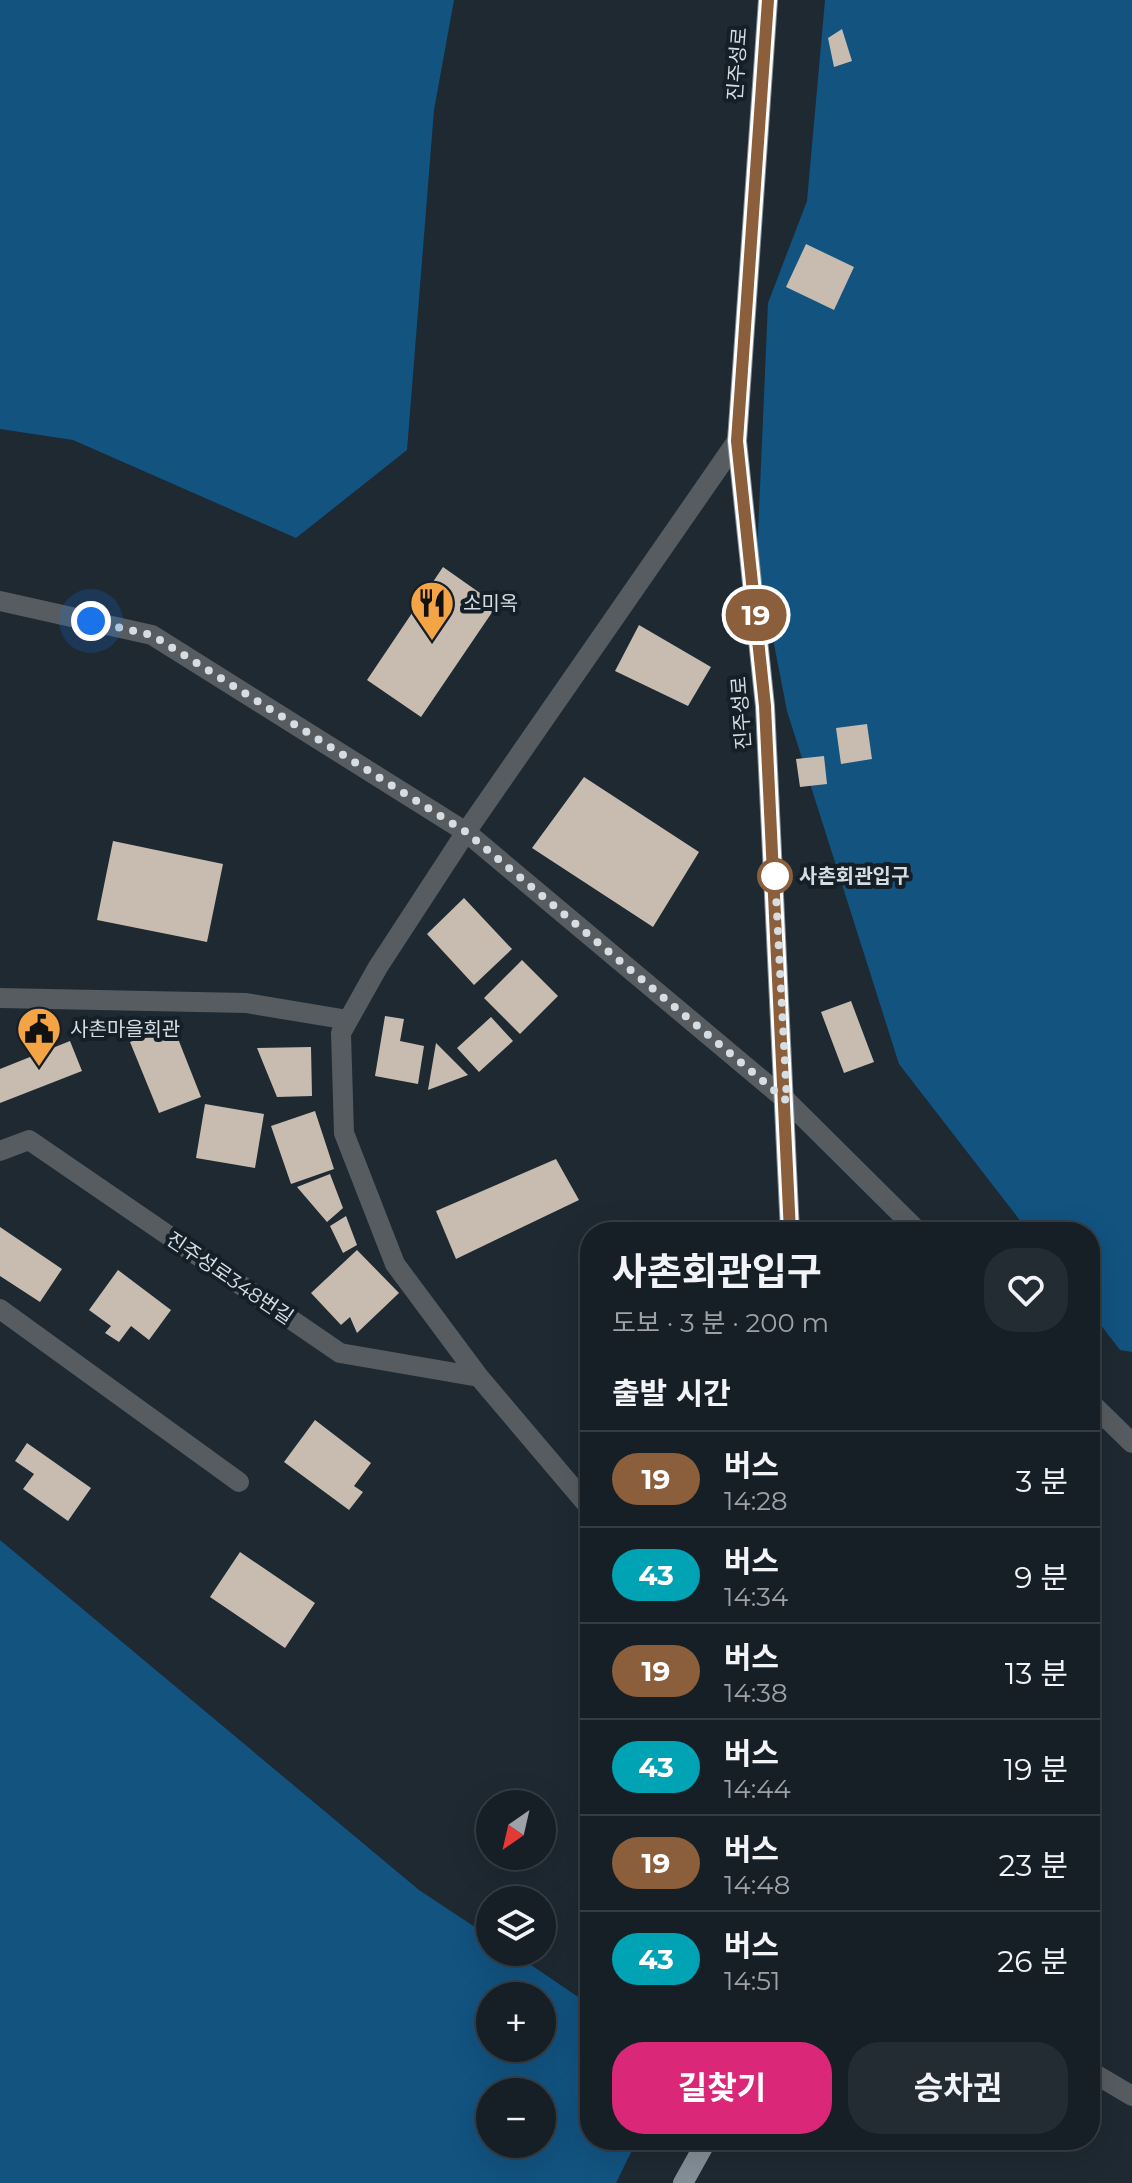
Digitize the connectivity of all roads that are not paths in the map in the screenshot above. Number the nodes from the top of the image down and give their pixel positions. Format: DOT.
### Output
graph roads {
  1 [pos="768,0"];
  2 [pos="737,441"];
  3 [pos="0,601"];
  4 [pos="466,832"];
  5 [pos="0,998"];
  6 [pos="348,1020"];
  7 [pos="787,1101"];
  8 [pos="0,1151"];
  9 [pos="790,1222"];
  10 [pos="909,1222"];
  11 [pos="0,1309"];
  12 [pos="479,1377"];
  13 [pos="1100,1412"];
  14 [pos="1132,1443"];
  15 [pos="239,1482"];
  16 [pos="580,1496"];
  17 [pos="1100,2077"];
  18 [pos="1132,2096"];
  19 [pos="701,2150"];
  20 [pos="683,2183"];
  1 -- 2 [label="main road, 진주성로"];
  2 -- 4 [label="street"];
  2 -- 7 [label="main road, 진주성로"];
  3 -- 4 [label="street"];
  4 -- 6 [label="street"];
  4 -- 7 [label="street"];
  5 -- 6 [label="street"];
  6 -- 12 [label="street"];
  7 -- 9 [label="main road, 진주성로"];
  7 -- 10 [label="street"];
  8 -- 12 [label="street, 진주성로348번길"];
  11 -- 15 [label="street"];
  12 -- 16 [label="street"];
  13 -- 14 [label="street"];
  17 -- 18 [label="street"];
  19 -- 20 [label="main road"];
}
